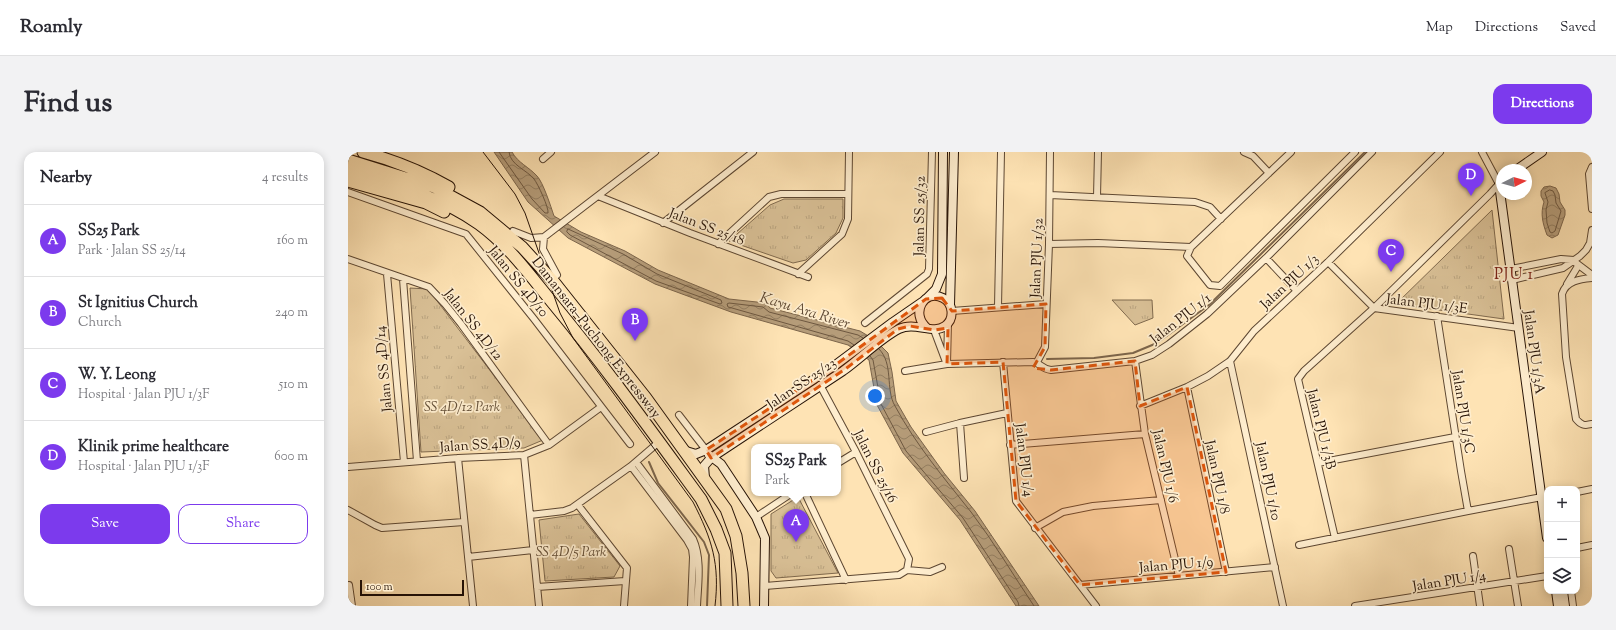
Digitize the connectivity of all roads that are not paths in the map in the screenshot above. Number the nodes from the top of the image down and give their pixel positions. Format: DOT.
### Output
graph roads {
  1 [pos="363,152"];
  2 [pos="551,152"];
  3 [pos="655,152"];
  4 [pos="753,152"];
  5 [pos="849,152"];
  6 [pos="932,152"];
  7 [pos="943,152"];
  8 [pos="954,152"];
  9 [pos="1001,152"];
  10 [pos="1050,152"];
  11 [pos="1098,152"];
  12 [pos="1244,152"];
  13 [pos="1290,152"];
  14 [pos="1355,152"];
  15 [pos="1372,152"];
  16 [pos="1440,152"];
  17 [pos="1482,152"];
  18 [pos="1542,152"];
  19 [pos="543,159"];
  20 [pos="348,160"];
  21 [pos="1525,164"];
  22 [pos="1592,167"];
  23 [pos="348,170"];
  24 [pos="370,172"];
  25 [pos="1269,173"];
  26 [pos="1496,175"];
  27 [pos="348,181"];
  28 [pos="1496,187"];
  29 [pos="348,192"];
  30 [pos="848,194"];
  31 [pos="1050,195"];
  32 [pos="598,196"];
  33 [pos="1097,197"];
  34 [pos="1502,200"];
  35 [pos="1592,209"];
  36 [pos="468,217"];
  37 [pos="1221,219"];
  38 [pos="663,222"];
  39 [pos="1592,230"];
  40 [pos="513,231"];
  41 [pos="546,236"];
  42 [pos="718,244"];
  43 [pos="1049,244"];
  44 [pos="1191,247"];
  45 [pos="1266,258"];
  46 [pos="348,260"];
  47 [pos="1574,260"];
  48 [pos="1328,262"];
  49 [pos="1578,266"];
  50 [pos="1511,269"];
  51 [pos="387,274"];
  52 [pos="557,274"];
  53 [pos="798,274"];
  54 [pos="1592,274"];
  55 [pos="808,277"];
  56 [pos="1592,278"];
  57 [pos="403,279"];
  58 [pos="1512,280"];
  59 [pos="1566,288"];
  60 [pos="1296,290"];
  61 [pos="924,300"];
  62 [pos="1046,304"];
  63 [pos="998,307"];
  64 [pos="951,308"];
  65 [pos="1374,308"];
  66 [pos="1437,316"];
  67 [pos="865,323"];
  68 [pos="948,324"];
  69 [pos="1519,328"];
  70 [pos="931,329"];
  71 [pos="888,331"];
  72 [pos="1230,361"];
  73 [pos="1003,362"];
  74 [pos="1037,362"];
  75 [pos="1135,362"];
  76 [pos="947,364"];
  77 [pos="905,371"];
  78 [pos="823,373"];
  79 [pos="631,379"];
  80 [pos="820,385"];
  81 [pos="1187,387"];
  82 [pos="1140,406"];
  83 [pos="601,407"];
  84 [pos="1007,413"];
  85 [pos="679,415"];
  86 [pos="960,422"];
  87 [pos="1592,424"];
  88 [pos="926,432"];
  89 [pos="1145,434"];
  90 [pos="1455,437"];
  91 [pos="659,442"];
  92 [pos="630,444"];
  93 [pos="549,445"];
  94 [pos="1010,445"];
  95 [pos="682,449"];
  96 [pos="706,450"];
  97 [pos="856,452"];
  98 [pos="524,455"];
  99 [pos="458,458"];
  100 [pos="711,458"];
  101 [pos="417,461"];
  102 [pos="841,461"];
  103 [pos="404,462"];
  104 [pos="636,462"];
  105 [pos="1318,463"];
  106 [pos="631,466"];
  107 [pos="348,467"];
  108 [pos="705,478"];
  109 [pos="964,478"];
  110 [pos="1592,489"];
  111 [pos="1580,491"];
  112 [pos="1544,492"];
  113 [pos="788,496"];
  114 [pos="805,496"];
  115 [pos="1544,499"];
  116 [pos="1161,500"];
  117 [pos="578,505"];
  118 [pos="348,510"];
  119 [pos="1468,511"];
  120 [pos="530,515"];
  121 [pos="756,517"];
  122 [pos="464,522"];
  123 [pos="1035,528"];
  124 [pos="1335,538"];
  125 [pos="1299,545"];
  126 [pos="1592,545"];
  127 [pos="1580,547"];
  128 [pos="533,550"];
  129 [pos="1509,550"];
  130 [pos="1473,556"];
  131 [pos="468,557"];
  132 [pos="942,567"];
  133 [pos="1275,568"];
  134 [pos="908,570"];
  135 [pos="1226,572"];
  136 [pos="1179,576"];
  137 [pos="1544,577"];
  138 [pos="846,580"];
  139 [pos="625,581"];
  140 [pos="1514,582"];
  141 [pos="349,585"];
  142 [pos="1080,585"];
  143 [pos="765,586"];
  144 [pos="537,587"];
  145 [pos="1478,588"];
  146 [pos="1556,594"];
  147 [pos="1563,594"];
  148 [pos="1571,594"];
  149 [pos="352,606"];
  150 [pos="473,606"];
  151 [pos="539,606"];
  152 [pos="624,606"];
  153 [pos="691,606"];
  154 [pos="697,606"];
  155 [pos="727,606"];
  156 [pos="744,606"];
  157 [pos="764,606"];
  158 [pos="1096,606"];
  159 [pos="1283,606"];
  160 [pos="1355,606"];
  161 [pos="1480,606"];
  162 [pos="1518,606"];
  163 [pos="1558,606"];
  164 [pos="1565,606"];
  165 [pos="1573,606"];
  1 -- 40 [label="highway"];
  2 -- 19 [label="street"];
  3 -- 32 [label="street"];
  4 -- 38 [label="street"];
  5 -- 30 [label="street"];
  6 -- 67 [label="street, Jalan SS 25/32"];
  7 -- 61 [label="main road"];
  8 -- 64 [label="main road"];
  9 -- 63 [label="street"];
  10 -- 31 [label="street, Jalan PJU 1/32"];
  11 -- 33 [label="street"];
  12 -- 25 [label="street"];
  13 -- 25 [label="street"];
  14 -- 44 [label="street, Jalan PJU 1/1"];
  15 -- 45 [label="street, Jalan PJU 1/1"];
  16 -- 48 [label="street, Jalan PJU 1/3"];
  17 -- 26 [label="street"];
  18 -- 21 [label="main road"];
  20 -- 24 [label="highway, Damansara–Puchong Expressway"];
  22 -- 35 [label="street"];
  23 -- 24 [label="highway, Damansara–Puchong Expressway"];
  24 -- 36 [label="highway, Damansara–Puchong Expressway"];
  24 -- 79 [label="highway, Damansara–Puchong Expressway"];
  25 -- 37 [label="street"];
  27 -- 36 [label="highway"];
  28 -- 65 [label="street"];
  29 -- 83 [label="street, Jalan SS 4D/10"];
  30 -- 42 [label="street"];
  30 -- 53 [label="street"];
  31 -- 33 [label="street"];
  31 -- 43 [label="street, Jalan PJU 1/32"];
  32 -- 38 [label="street, Jalan SS 25/18"];
  32 -- 41 [label="street"];
  33 -- 37 [label="street"];
  34 -- 50 [label="main road, Jalan PJU 1/3A"];
  36 -- 91 [label="highway, Damansara–Puchong Expressway"];
  37 -- 44 [label="street"];
  38 -- 42 [label="street, Jalan SS 25/18"];
  39 -- 47 [label="street"];
  40 -- 41 [label="street"];
  40 -- 52 [label="highway"];
  41 -- 52 [label="street"];
  42 -- 53 [label="street, Jalan SS 25/18"];
  43 -- 44 [label="street"];
  43 -- 62 [label="street, Jalan PJU 1/32"];
  45 -- 60 [label="street"];
  45 -- 75 [label="street, Jalan PJU 1/1"];
  46 -- 51 [label="street, Jalan SS 4D/12"];
  47 -- 49 [label="street"];
  47 -- 50 [label="street"];
  47 -- 58 [label="street"];
  48 -- 60 [label="street, Jalan PJU 1/3"];
  48 -- 65 [label="street, Jalan PJU 1/3E"];
  49 -- 54 [label="street"];
  49 -- 59 [label="street"];
  50 -- 58 [label="main road, Jalan PJU 1/3A"];
  51 -- 57 [label="street, Jalan SS 4D/12"];
  51 -- 103 [label="street, Jalan SS 4D/14"];
  52 -- 79 [label="highway"];
  53 -- 55 [label="street, Jalan SS 25/18"];
  56 -- 59 [label="street"];
  57 -- 93 [label="street, Jalan SS 4D/12"];
  57 -- 101 [label="street"];
  58 -- 69 [label="main road, Jalan PJU 1/3A"];
  59 -- 87 [label="street"];
  60 -- 72 [label="street, Jalan PJU 1/3"];
  61 -- 64 [label="main road"];
  61 -- 70 [label="main road"];
  61 -- 71 [label="main road, Jalan SS 25/23"];
  62 -- 63 [label="street"];
  62 -- 74 [label="street, Jalan PJU 1/32"];
  63 -- 64 [label="street"];
  64 -- 68 [label="main road"];
  65 -- 66 [label="street, Jalan PJU 1/3E"];
  65 -- 105 [label="street, Jalan PJU 1/3B"];
  66 -- 69 [label="street, Jalan PJU 1/3E"];
  66 -- 90 [label="street, Jalan PJU 1/3C"];
  68 -- 70 [label="main road"];
  68 -- 76 [label="street"];
  69 -- 112 [label="main road, Jalan PJU 1/3A"];
  70 -- 71 [label="main road, Jalan SS 25/23"];
  70 -- 76 [label="street"];
  71 -- 78 [label="main road, Jalan SS 25/23"];
  71 -- 80 [label="main road, Jalan SS 25/23"];
  72 -- 81 [label="street, Jalan PJU 1/3"];
  72 -- 133 [label="street, Jalan PJU 1/10"];
  73 -- 74 [label="street, Jalan PJU 1/1"];
  73 -- 76 [label="street, Jalan PJU 1/1"];
  73 -- 84 [label="street, Jalan PJU 1/4"];
  74 -- 75 [label="street, Jalan PJU 1/1"];
  75 -- 82 [label="street, Jalan PJU 1/6"];
  76 -- 77 [label="street, Jalan PJU 1/1"];
  78 -- 80 [label="main road"];
  78 -- 96 [label="main road, Jalan SS 25/23"];
  79 -- 95 [label="highway, Damansara–Puchong Expressway"];
  80 -- 97 [label="street, Jalan SS 25/16"];
  80 -- 100 [label="main road, Jalan SS 25/23"];
  81 -- 82 [label="street, Jalan PJU 1/3"];
  81 -- 135 [label="street, Jalan PJU 1/8"];
  82 -- 89 [label="street, Jalan PJU 1/6"];
  83 -- 92 [label="street, Jalan SS 4D/10"];
  83 -- 93 [label="street, Jalan SS 4D/9"];
  84 -- 86 [label="street"];
  84 -- 94 [label="street, Jalan PJU 1/4"];
  85 -- 96 [label="street"];
  86 -- 88 [label="street"];
  86 -- 109 [label="street"];
  89 -- 94 [label="street"];
  89 -- 116 [label="street, Jalan PJU 1/6"];
  90 -- 105 [label="street"];
  90 -- 119 [label="street, Jalan PJU 1/3C"];
  91 -- 104 [label="street"];
  91 -- 155 [label="highway, Damansara–Puchong Expressway"];
  93 -- 98 [label="street, Jalan SS 4D/9"];
  94 -- 123 [label="street, Jalan PJU 1/4"];
  95 -- 96 [label="main road"];
  95 -- 108 [label="highway, Damansara–Puchong Expressway"];
  96 -- 100 [label="main road"];
  97 -- 102 [label="street"];
  97 -- 134 [label="street, Jalan SS 25/16"];
  98 -- 99 [label="street, Jalan SS 4D/9"];
  98 -- 120 [label="street"];
  99 -- 101 [label="street, Jalan SS 4D/9"];
  99 -- 122 [label="street"];
  100 -- 108 [label="main road"];
  100 -- 121 [label="main road"];
  101 -- 103 [label="street, Jalan SS 4D/9"];
  103 -- 107 [label="street, Jalan SS 4D/9"];
  104 -- 106 [label="street"];
  104 -- 154 [label="street"];
  105 -- 124 [label="street, Jalan PJU 1/3B"];
  106 -- 117 [label="street"];
  106 -- 153 [label="street"];
  108 -- 156 [label="highway, Damansara–Puchong Expressway"];
  110 -- 111 [label="street"];
  113 -- 121 [label="street"];
  114 -- 138 [label="street"];
  115 -- 119 [label="street"];
  116 -- 123 [label="street"];
  116 -- 136 [label="street, Jalan PJU 1/6"];
  117 -- 120 [label="street"];
  117 -- 139 [label="street"];
  118 -- 122 [label="street"];
  119 -- 124 [label="street"];
  120 -- 128 [label="street"];
  121 -- 143 [label="main road"];
  122 -- 131 [label="street"];
  123 -- 142 [label="street, Jalan PJU 1/4"];
  124 -- 125 [label="street"];
  126 -- 127 [label="street"];
  128 -- 131 [label="street"];
  128 -- 144 [label="street"];
  129 -- 140 [label="street"];
  130 -- 145 [label="street"];
  131 -- 150 [label="street"];
  132 -- 134 [label="street"];
  133 -- 135 [label="street, Jalan PJU 1/9"];
  133 -- 159 [label="street, Jalan PJU 1/10"];
  134 -- 138 [label="street"];
  135 -- 136 [label="street, Jalan PJU 1/9"];
  136 -- 142 [label="street, Jalan PJU 1/9"];
  137 -- 140 [label="street, Jalan PJU 1/4"];
  138 -- 143 [label="street"];
  139 -- 144 [label="street"];
  139 -- 152 [label="street"];
  140 -- 145 [label="street, Jalan PJU 1/4"];
  140 -- 162 [label="street"];
  141 -- 149 [label="street"];
  142 -- 158 [label="street, Jalan PJU 1/4"];
  143 -- 157 [label="main road"];
  144 -- 151 [label="street"];
  145 -- 160 [label="street, Jalan PJU 1/4"];
  145 -- 161 [label="street"];
  146 -- 163 [label="main road"];
  147 -- 164 [label="main road"];
  148 -- 165 [label="street"];
}
